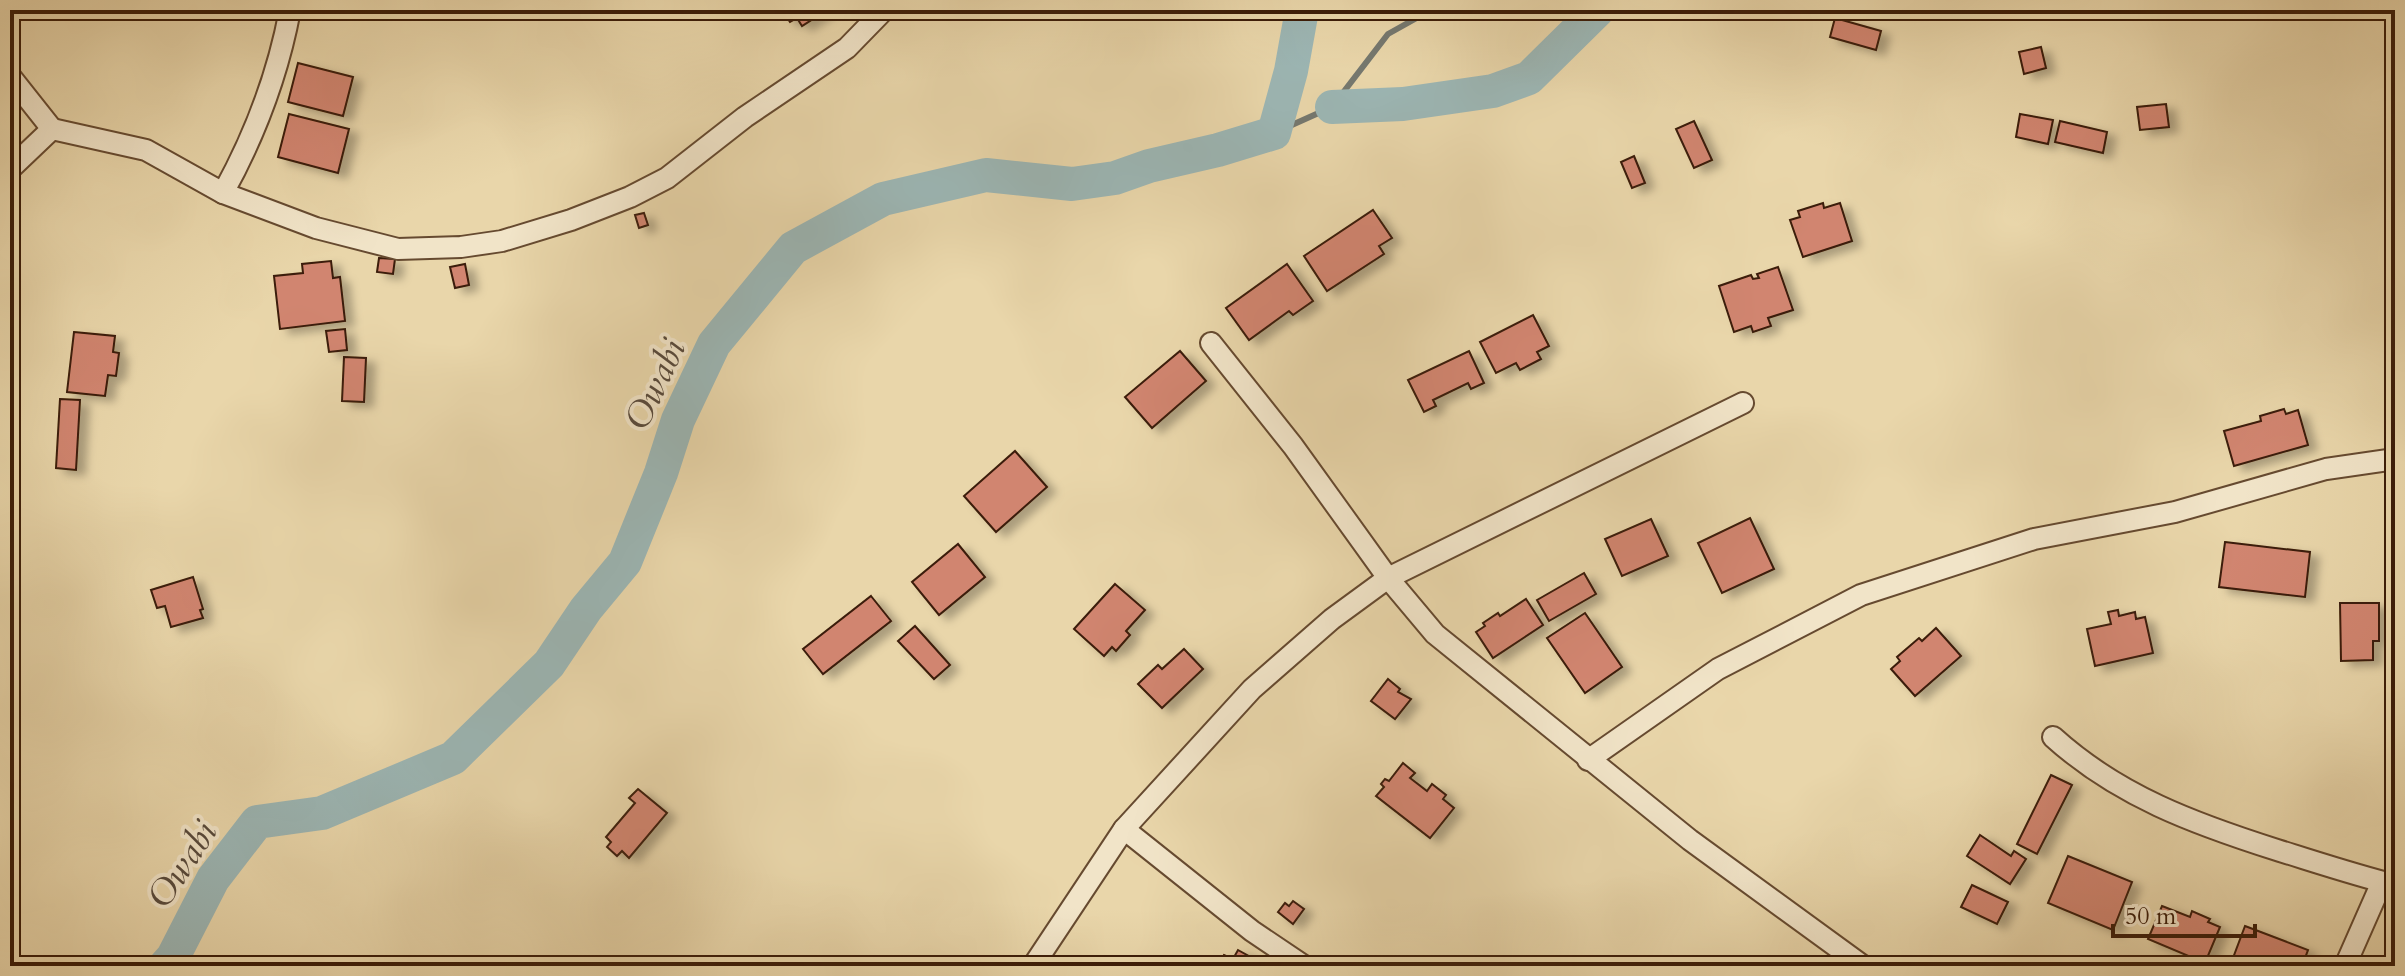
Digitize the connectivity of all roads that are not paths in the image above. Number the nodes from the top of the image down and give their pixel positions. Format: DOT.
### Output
graph roads {
  1 [pos="290,10"];
  2 [pos="884,10"];
  3 [pos="10,76"];
  4 [pos="52,129"];
  5 [pos="10,169"];
  6 [pos="223,193"];
  7 [pos="1211,343"];
  8 [pos="1743,403"];
  9 [pos="2395,459"];
  10 [pos="1388,578"];
  11 [pos="2053,737"];
  12 [pos="1588,760"];
  13 [pos="1124,829"];
  14 [pos="2388,883"];
  15 [pos="1033,966"];
  16 [pos="1304,966"];
  17 [pos="1863,966"];
  18 [pos="2345,966"];
  1 -- 6 [label="street"];
  2 -- 6 [label="street"];
  3 -- 4 [label="street"];
  4 -- 5 [label="street"];
  4 -- 6 [label="street"];
  7 -- 10 [label="street"];
  8 -- 10 [label="street"];
  9 -- 12 [label="street"];
  10 -- 12 [label="street"];
  10 -- 13 [label="street"];
  11 -- 14 [label="street"];
  12 -- 17 [label="street"];
  13 -- 15 [label="street"];
  13 -- 16 [label="street"];
  14 -- 18 [label="street"];
}
